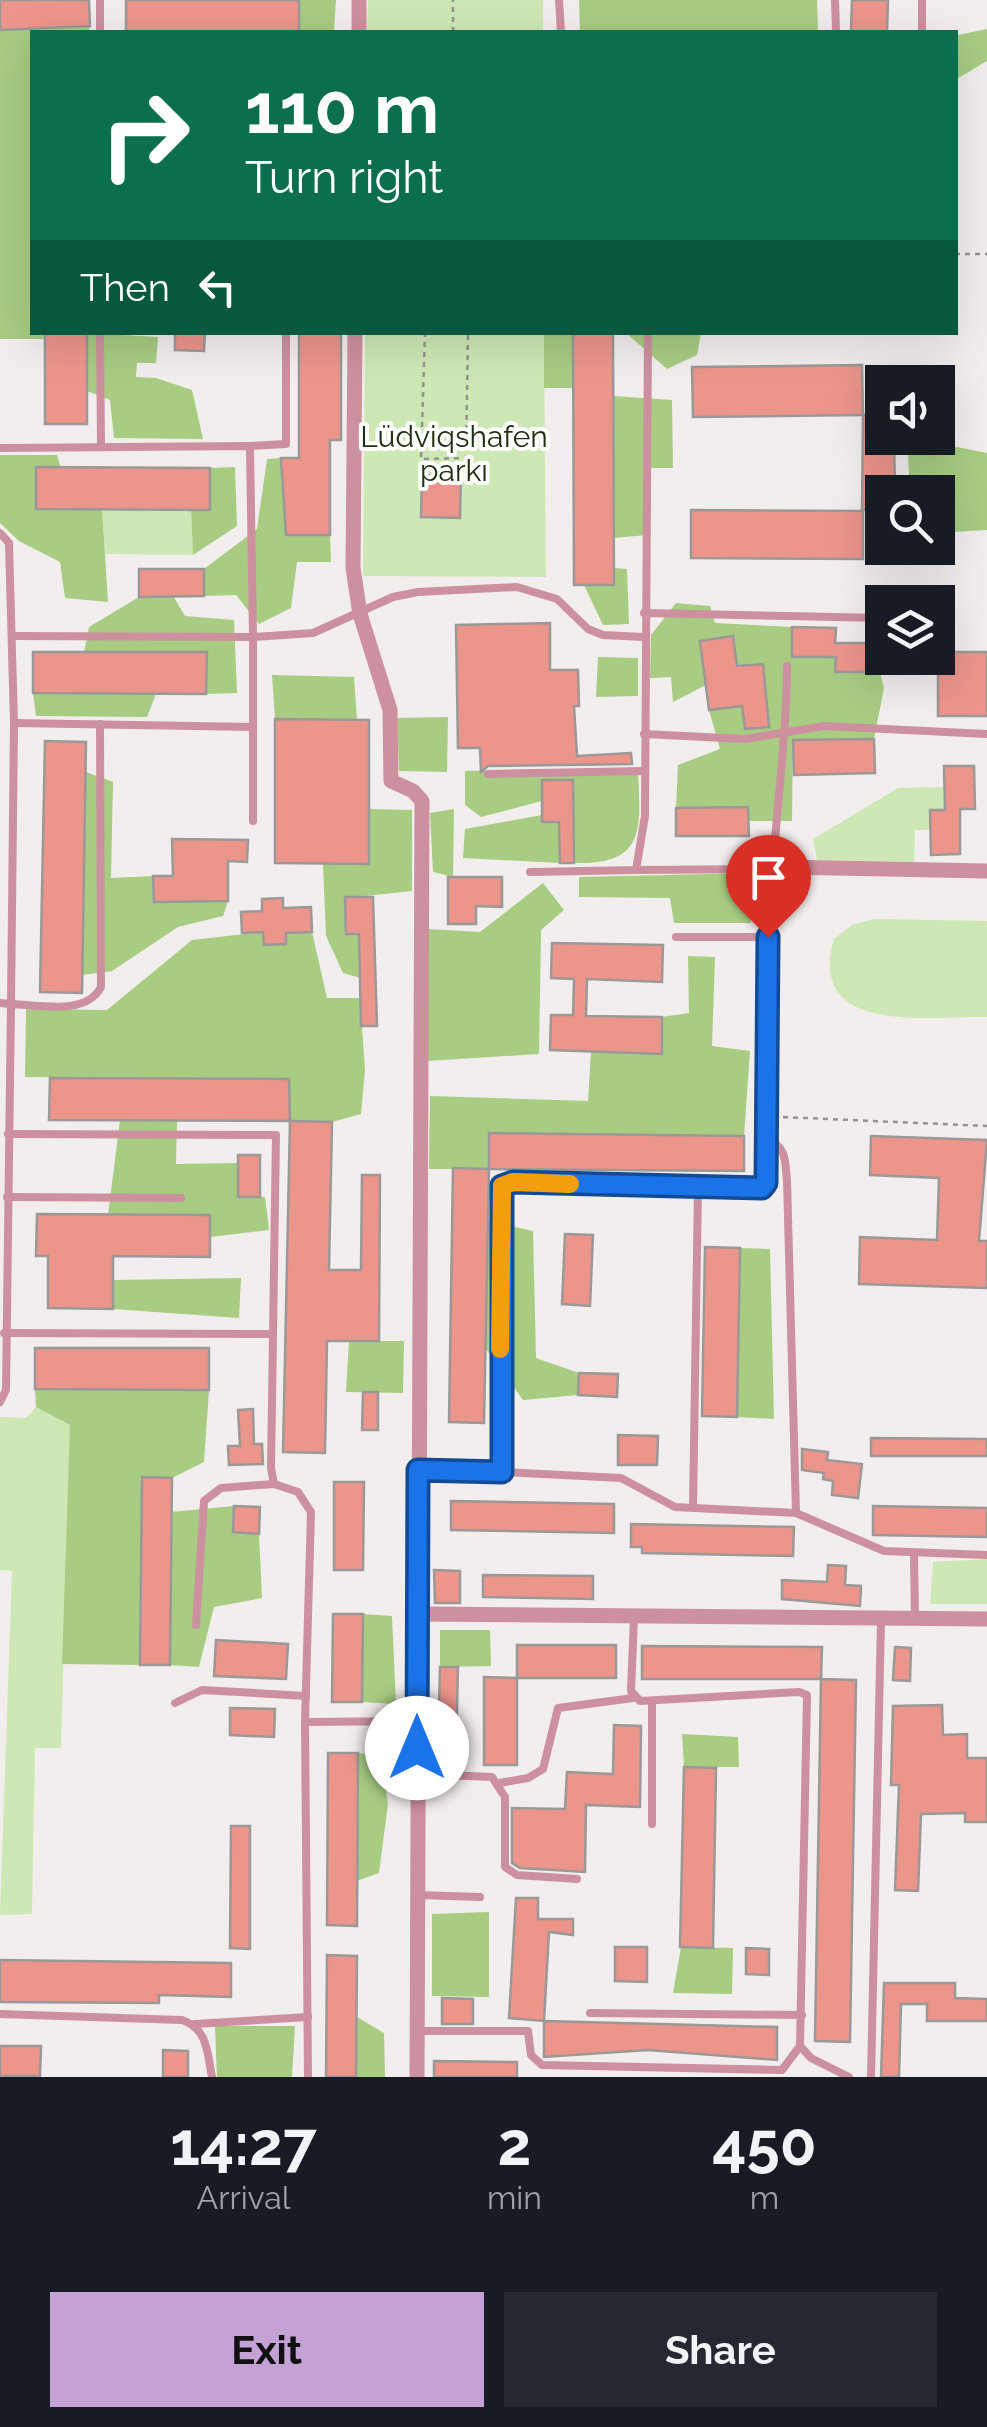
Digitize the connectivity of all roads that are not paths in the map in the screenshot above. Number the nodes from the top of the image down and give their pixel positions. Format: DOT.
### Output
graph roads {
  1 [pos="100,0"];
  2 [pos="360,0"];
  3 [pos="560,0"];
  4 [pos="835,0"];
  5 [pos="922,0"];
  6 [pos="100,30"];
  7 [pos="359,30"];
  8 [pos="560,30"];
  9 [pos="836,30"];
  10 [pos="922,30"];
  11 [pos="100,335"];
  12 [pos="286,335"];
  13 [pos="355,335"];
  14 [pos="648,335"];
  15 [pos="250,446"];
  16 [pos="101,447"];
  17 [pos="0,448"];
  18 [pos="0,533"];
  19 [pos="644,613"];
  20 [pos="360,614"];
  21 [pos="865,618"];
  22 [pos="12,636"];
  23 [pos="644,636"];
  24 [pos="253,637"];
  25 [pos="786,666"];
  26 [pos="14,723"];
  27 [pos="100,724"];
  28 [pos="253,727"];
  29 [pos="787,731"];
  30 [pos="644,734"];
  31 [pos="987,734"];
  32 [pos="644,770"];
  33 [pos="488,774"];
  34 [pos="253,821"];
  35 [pos="773,869"];
  36 [pos="636,870"];
  37 [pos="987,871"];
  38 [pos="530,872"];
  39 [pos="676,937"];
  40 [pos="768,937"];
  41 [pos="0,1004"];
  42 [pos="11,1004"];
  43 [pos="8,1134"];
  44 [pos="766,1140"];
  45 [pos="698,1188"];
  46 [pos="7,1197"];
  47 [pos="181,1198"];
  48 [pos="4,1333"];
  49 [pos="273,1334"];
  50 [pos="0,1402"];
  51 [pos="418,1470"];
  52 [pos="502,1472"];
  53 [pos="274,1484"];
  54 [pos="694,1508"];
  55 [pos="796,1513"];
  56 [pos="914,1555"];
  57 [pos="987,1555"];
  58 [pos="418,1614"];
  59 [pos="634,1618"];
  60 [pos="915,1619"];
  61 [pos="987,1619"];
  62 [pos="881,1620"];
  63 [pos="196,1625"];
  64 [pos="306,1696"];
  65 [pos="634,1698"];
  66 [pos="652,1700"];
  67 [pos="175,1703"];
  68 [pos="306,1722"];
  69 [pos="417,1722"];
  70 [pos="417,1774"];
  71 [pos="500,1784"];
  72 [pos="652,1824"];
  73 [pos="577,1879"];
  74 [pos="417,1896"];
  75 [pos="480,1898"];
  76 [pos="590,2013"];
  77 [pos="0,2014"];
  78 [pos="802,2015"];
  79 [pos="308,2017"];
  80 [pos="195,2024"];
  81 [pos="417,2031"];
  82 [pos="800,2046"];
  83 [pos="624,2072"];
  84 [pos="212,2077"];
  85 [pos="308,2077"];
  86 [pos="417,2077"];
  87 [pos="849,2077"];
  88 [pos="871,2077"];
  1 -- 6 [label="lane"];
  2 -- 7 [label="street"];
  3 -- 8 [label="lane"];
  4 -- 9 [label="lane"];
  5 -- 10 [label="lane"];
  11 -- 16 [label="lane"];
  12 -- 15 [label="lane"];
  13 -- 20 [label="street"];
  14 -- 19 [label="lane"];
  15 -- 16 [label="lane"];
  15 -- 24 [label="lane"];
  16 -- 17 [label="lane"];
  18 -- 22 [label="lane"];
  19 -- 21 [label="lane"];
  19 -- 23 [label="lane"];
  20 -- 23 [label="lane"];
  20 -- 24 [label="lane"];
  20 -- 51 [label="street"];
  22 -- 24 [label="lane"];
  22 -- 26 [label="lane"];
  23 -- 30 [label="lane"];
  24 -- 28 [label="lane"];
  25 -- 29 [label="lane"];
  26 -- 27 [label="lane"];
  26 -- 42 [label="lane"];
  27 -- 28 [label="lane"];
  27 -- 42 [label="lane"];
  28 -- 34 [label="lane"];
  29 -- 30 [label="lane"];
  29 -- 31 [label="lane"];
  29 -- 35 [label="lane"];
  30 -- 32 [label="lane"];
  32 -- 33 [label="lane"];
  32 -- 36 [label="lane"];
  35 -- 36 [label="lane"];
  35 -- 37 [label="street"];
  35 -- 40 [label="street"];
  36 -- 38 [label="lane"];
  39 -- 40 [label="lane"];
  40 -- 44 [label="street"];
  41 -- 42 [label="lane"];
  42 -- 43 [label="lane"];
  43 -- 46 [label="lane"];
  43 -- 49 [label="lane"];
  44 -- 45 [label="street"];
  44 -- 55 [label="lane"];
  45 -- 52 [label="street"];
  45 -- 54 [label="lane"];
  46 -- 47 [label="lane"];
  46 -- 48 [label="lane"];
  48 -- 49 [label="lane"];
  48 -- 50 [label="lane"];
  49 -- 53 [label="lane"];
  51 -- 52 [label="street"];
  51 -- 58 [label="street"];
  52 -- 54 [label="lane"];
  53 -- 63 [label="lane"];
  53 -- 64 [label="lane"];
  54 -- 55 [label="lane"];
  55 -- 56 [label="lane"];
  56 -- 57 [label="lane"];
  56 -- 60 [label="lane"];
  58 -- 59 [label="street"];
  58 -- 69 [label="street"];
  59 -- 62 [label="street"];
  59 -- 65 [label="lane"];
  60 -- 61 [label="street"];
  60 -- 62 [label="street"];
  62 -- 88 [label="lane"];
  64 -- 67 [label="lane"];
  64 -- 68 [label="lane"];
  65 -- 66 [label="lane"];
  65 -- 71 [label="lane"];
  66 -- 72 [label="lane"];
  66 -- 78 [label="lane"];
  68 -- 69 [label="lane"];
  68 -- 79 [label="lane"];
  69 -- 70 [label="street"];
  70 -- 71 [label="lane"];
  70 -- 74 [label="street"];
  71 -- 73 [label="lane"];
  74 -- 75 [label="lane"];
  74 -- 81 [label="street"];
  76 -- 78 [label="lane"];
  77 -- 80 [label="lane"];
  78 -- 82 [label="lane"];
  79 -- 80 [label="lane"];
  79 -- 85 [label="lane"];
  80 -- 84 [label="lane"];
  81 -- 83 [label="lane"];
  81 -- 86 [label="street"];
  82 -- 83 [label="lane"];
  82 -- 87 [label="lane"];
}
